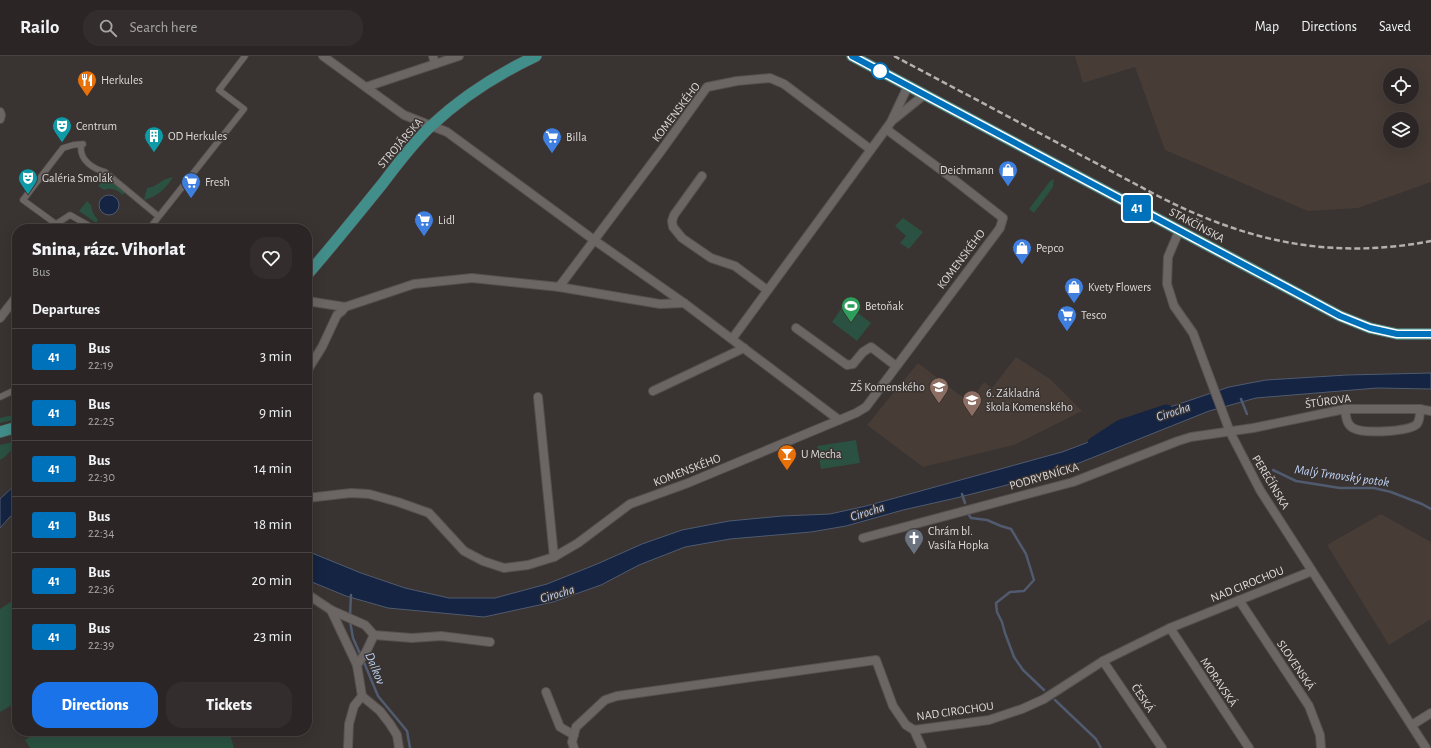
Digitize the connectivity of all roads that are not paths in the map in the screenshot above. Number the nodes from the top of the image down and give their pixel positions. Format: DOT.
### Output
graph roads {
  1 [pos="245,56"];
  2 [pos="323,56"];
  3 [pos="459,56"];
  4 [pos="536,56"];
  5 [pos="852,56"];
  6 [pos="434,60"];
  7 [pos="908,86"];
  8 [pos="366,87"];
  9 [pos="924,95"];
  10 [pos="0,112"];
  11 [pos="0,120"];
  12 [pos="891,122"];
  13 [pos="431,126"];
  14 [pos="886,129"];
  15 [pos="870,149"];
  16 [pos="702,176"];
  17 [pos="158,216"];
  18 [pos="56,224"];
  19 [pos="56,224"];
  20 [pos="86,224"];
  21 [pos="152,224"];
  22 [pos="1180,231"];
  23 [pos="594,240"];
  24 [pos="312,269"];
  25 [pos="559,287"];
  26 [pos="768,290"];
  27 [pos="12,302"];
  28 [pos="312,302"];
  29 [pos="684,303"];
  30 [pos="345,307"];
  31 [pos="0,318"];
  32 [pos="796,328"];
  33 [pos="1431,334"];
  34 [pos="732,339"];
  35 [pos="744,348"];
  36 [pos="312,363"];
  37 [pos="896,366"];
  38 [pos="12,391"];
  39 [pos="653,391"];
  40 [pos="0,397"];
  41 [pos="538,397"];
  42 [pos="1344,409"];
  43 [pos="1420,409"];
  44 [pos="1431,411"];
  45 [pos="830,414"];
  46 [pos="838,420"];
  47 [pos="827,425"];
  48 [pos="12,428"];
  49 [pos="1228,428"];
  50 [pos="0,432"];
  51 [pos="312,497"];
  52 [pos="863,538"];
  53 [pos="554,556"];
  54 [pos="1312,571"];
  55 [pos="312,597"];
  56 [pos="1239,600"];
  57 [pos="331,610"];
  58 [pos="1170,628"];
  59 [pos="374,635"];
  60 [pos="490,642"];
  61 [pos="1103,660"];
  62 [pos="358,664"];
  63 [pos="546,692"];
  64 [pos="362,696"];
  65 [pos="1431,713"];
  66 [pos="1412,725"];
  67 [pos="914,730"];
  68 [pos="574,735"];
  69 [pos="348,748"];
  70 [pos="399,748"];
  71 [pos="574,748"];
  72 [pos="922,748"];
  73 [pos="1162,748"];
  74 [pos="1249,748"];
  75 [pos="1321,748"];
  76 [pos="1426,748"];
  1 -- 17 [label="street"];
  2 -- 8 [label="street"];
  3 -- 6 [label="street"];
  4 -- 13 [label="main road, STROJÁRSKA"];
  5 -- 7 [label="main road, STAKČÍNSKA"];
  6 -- 8 [label="street"];
  7 -- 9 [label="main road, STAKČÍNSKA"];
  7 -- 12 [label="street"];
  8 -- 13 [label="street"];
  9 -- 12 [label="street"];
  9 -- 22 [label="main road, STAKČÍNSKA"];
  10 -- 11 [label="street"];
  12 -- 14 [label="street"];
  13 -- 23 [label="street"];
  13 -- 24 [label="main road, STROJÁRSKA"];
  14 -- 15 [label="street"];
  14 -- 37 [label="street, KOMENSKÉHO"];
  15 -- 23 [label="street, KOMENSKÉHO"];
  15 -- 26 [label="street"];
  16 -- 26 [label="street"];
  17 -- 18 [label="street"];
  17 -- 21 [label="street"];
  19 -- 20 [label="street"];
  22 -- 33 [label="main road, STAKČÍNSKA"];
  22 -- 49 [label="street, PEREČÍNSKA"];
  23 -- 25 [label="street, KOMENSKÉHO"];
  23 -- 29 [label="street"];
  25 -- 29 [label="street"];
  25 -- 30 [label="street"];
  26 -- 34 [label="street"];
  27 -- 31 [label="street"];
  28 -- 30 [label="street"];
  29 -- 34 [label="street"];
  30 -- 36 [label="street"];
  32 -- 37 [label="street"];
  34 -- 35 [label="street"];
  35 -- 39 [label="street"];
  35 -- 45 [label="street"];
  37 -- 46 [label="street, KOMENSKÉHO"];
  38 -- 40 [label="street"];
  41 -- 53 [label="street"];
  42 -- 43 [label="street, ŠTÚROVA"];
  42 -- 43 [label="street"];
  42 -- 49 [label="street, ŠTÚROVA"];
  43 -- 44 [label="street, ŠTÚROVA"];
  45 -- 46 [label="street"];
  45 -- 47 [label="street"];
  46 -- 47 [label="street, KOMENSKÉHO"];
  47 -- 53 [label="street, KOMENSKÉHO"];
  48 -- 50 [label="main road"];
  49 -- 52 [label="street, PODRYBNÍCKA"];
  49 -- 54 [label="street, PEREČÍNSKA"];
  51 -- 53 [label="street, KOMENSKÉHO"];
  54 -- 56 [label="street, NAD CIROCHOU"];
  54 -- 66 [label="street, PEREČÍNSKA"];
  55 -- 57 [label="street"];
  56 -- 58 [label="street, NAD CIROCHOU"];
  56 -- 75 [label="street, SLOVENSKÁ"];
  57 -- 59 [label="street"];
  57 -- 62 [label="street"];
  58 -- 61 [label="street, NAD CIROCHOU"];
  58 -- 74 [label="street, MORAVSKÁ"];
  59 -- 60 [label="street"];
  59 -- 62 [label="street"];
  61 -- 67 [label="street, NAD CIROCHOU"];
  61 -- 73 [label="street, ČESKÁ"];
  62 -- 64 [label="street"];
  63 -- 68 [label="street"];
  64 -- 69 [label="street"];
  64 -- 70 [label="street"];
  65 -- 66 [label="street"];
  66 -- 76 [label="street, PEREČÍNSKA"];
  67 -- 68 [label="street, NAD CIROCHOU"];
  67 -- 72 [label="street"];
  68 -- 71 [label="street"];
}
